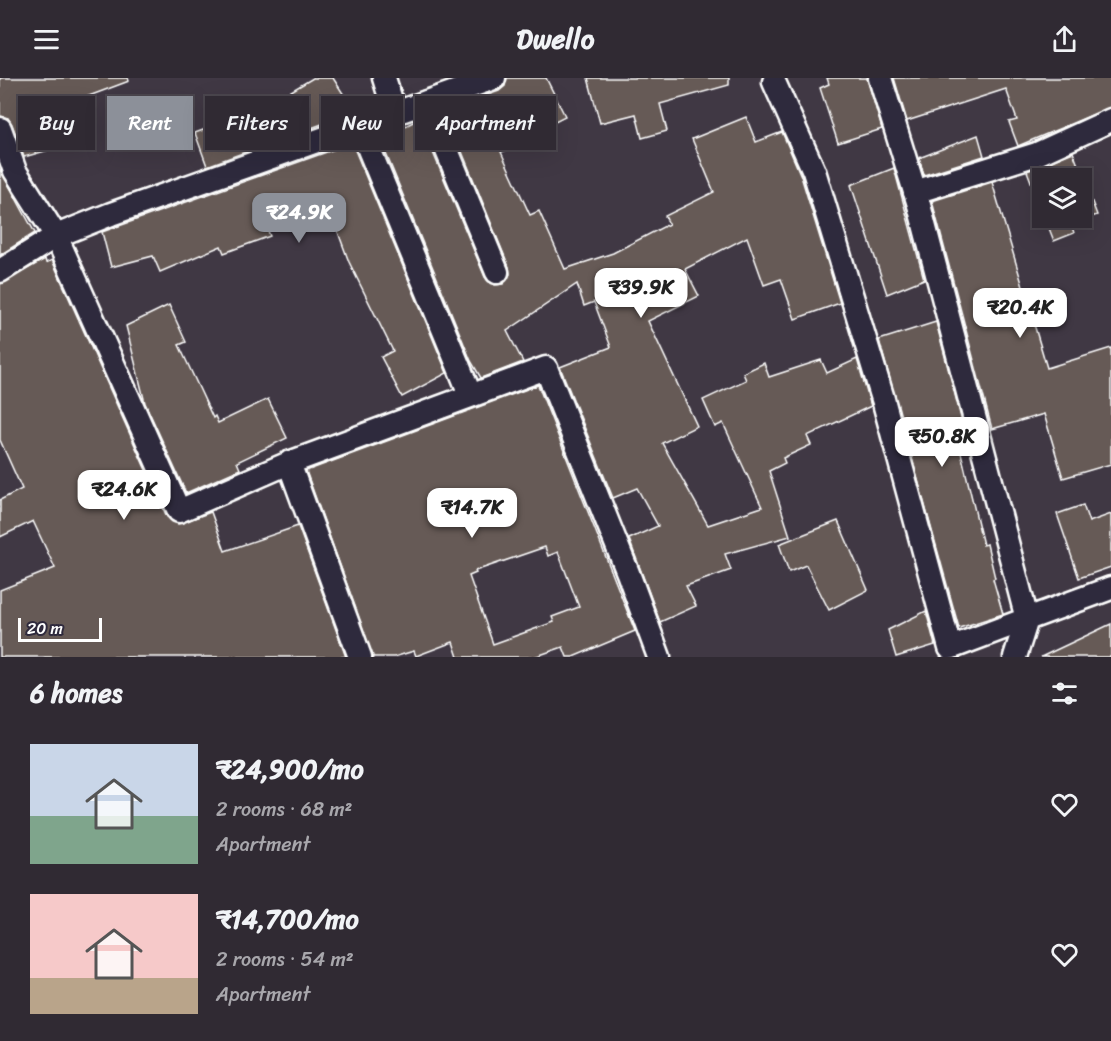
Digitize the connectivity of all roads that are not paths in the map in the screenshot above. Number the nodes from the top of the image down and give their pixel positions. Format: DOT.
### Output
graph roads {
  1 [pos="384,78"];
  2 [pos="494,78"];
  3 [pos="879,78"];
  4 [pos="774,82"];
  5 [pos="390,96"];
  6 [pos="443,96"];
  7 [pos="1111,120"];
  8 [pos="0,129"];
  9 [pos="321,139"];
  10 [pos="369,150"];
  11 [pos="446,150"];
  12 [pos="915,192"];
  13 [pos="56,236"];
  14 [pos="0,271"];
  15 [pos="497,272"];
  16 [pos="470,394"];
  17 [pos="290,463"];
  18 [pos="1111,588"];
  19 [pos="1027,619"];
  20 [pos="360,657"];
  21 [pos="659,657"];
  22 [pos="1015,657"];
  1 -- 5 [label="street"];
  2 -- 6 [label="street"];
  3 -- 12 [label="street"];
  4 -- 19 [label="street"];
  7 -- 12 [label="street"];
  8 -- 13 [label="street"];
  9 -- 13 [label="street"];
  10 -- 16 [label="street"];
  11 -- 15 [label="street"];
  12 -- 19 [label="street"];
  13 -- 14 [label="street"];
  13 -- 17 [label="street"];
  16 -- 17 [label="street"];
  16 -- 21 [label="street"];
  17 -- 20 [label="street"];
  18 -- 19 [label="street"];
  19 -- 22 [label="street"];
}
